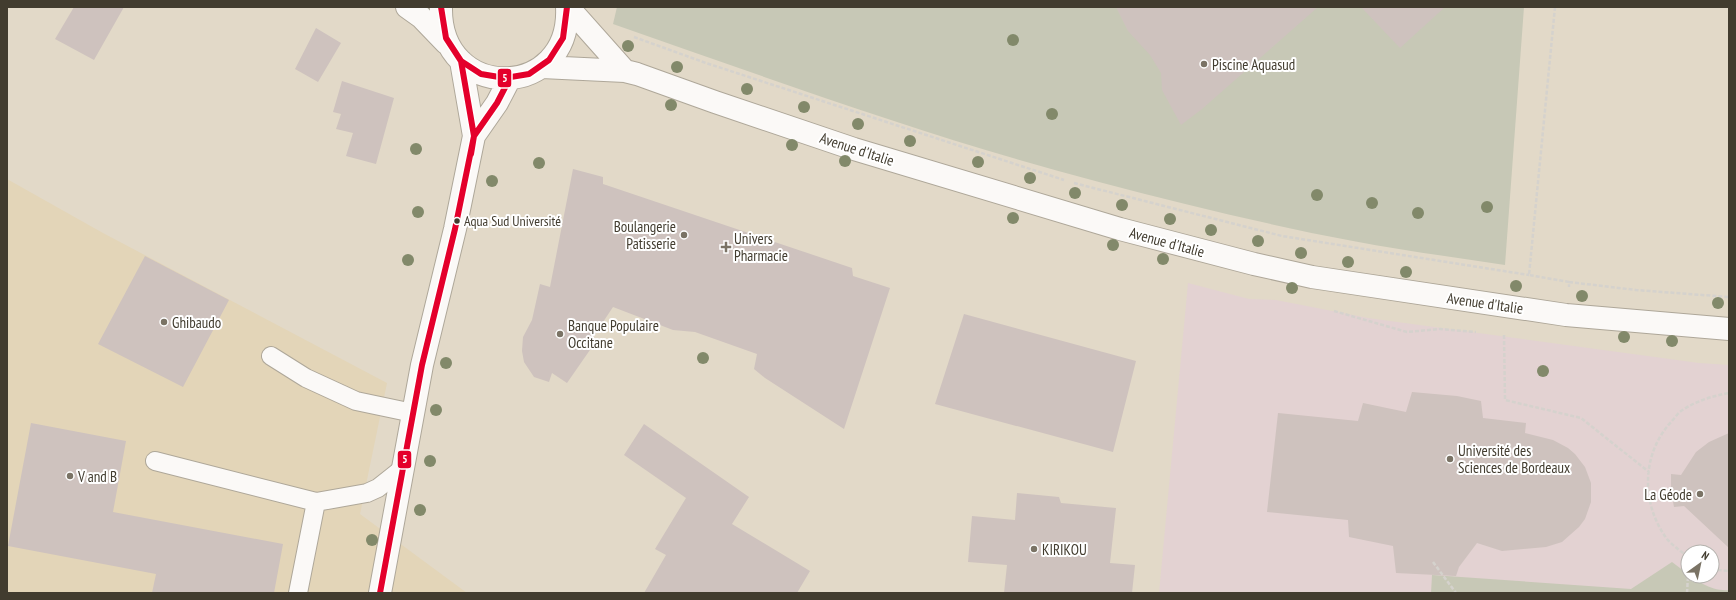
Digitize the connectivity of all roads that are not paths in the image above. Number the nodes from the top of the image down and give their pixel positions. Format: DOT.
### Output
graph roads {
  1 [pos="407,7"];
  2 [pos="441,7"];
  3 [pos="568,7"];
  4 [pos="447,43"];
  5 [pos="461,61"];
  6 [pos="542,67"];
  7 [pos="625,71"];
  8 [pos="510,78"];
  9 [pos="474,136"];
  10 [pos="1729,329"];
  11 [pos="270,356"];
  12 [pos="413,413"];
  13 [pos="155,461"];
  14 [pos="402,469"];
  15 [pos="316,502"];
  16 [pos="298,593"];
  17 [pos="380,593"];
  1 -- 4 [label="street"];
  2 -- 4 [label="street"];
  3 -- 6 [label="street"];
  3 -- 7 [label="street"];
  4 -- 5 [label="street"];
  5 -- 8 [label="street"];
  5 -- 9 [label="street"];
  6 -- 7 [label="street, Avenue d'Italie"];
  6 -- 8 [label="street"];
  7 -- 10 [label="street, Avenue d'Italie"];
  8 -- 9 [label="street"];
  9 -- 12 [label="street"];
  11 -- 12 [label="lane"];
  12 -- 14 [label="street"];
  13 -- 15 [label="lane"];
  14 -- 15 [label="lane"];
  14 -- 17 [label="street"];
  15 -- 16 [label="lane"];
}
